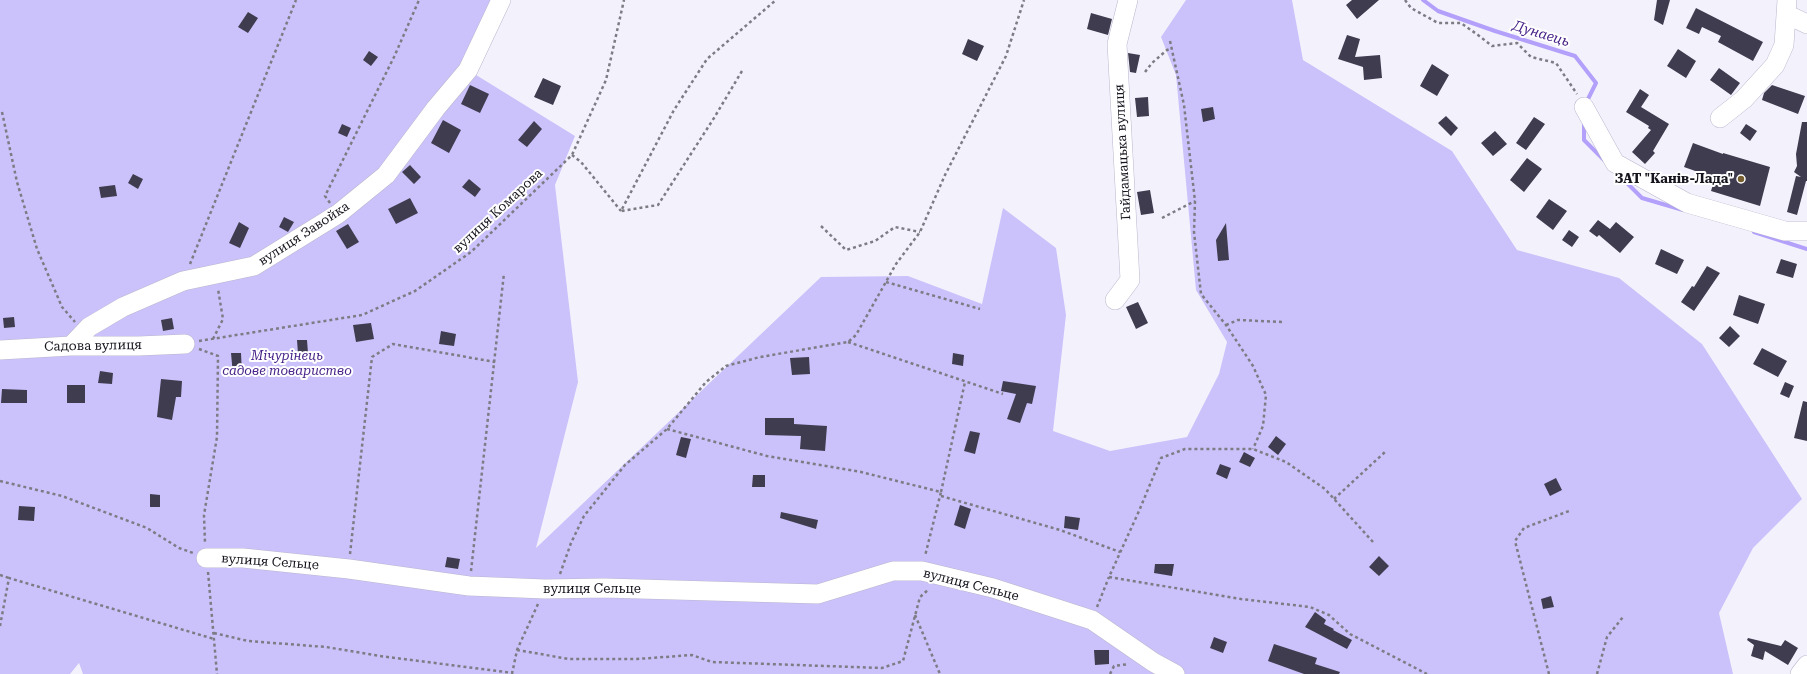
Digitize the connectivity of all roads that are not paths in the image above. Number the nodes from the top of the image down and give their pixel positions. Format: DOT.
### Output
graph roads {
  1 [pos="501,0"];
  2 [pos="1128,0"];
  3 [pos="1786,7"];
  4 [pos="1807,24"];
  5 [pos="1584,107"];
  6 [pos="1720,118"];
  7 [pos="1807,231"];
  8 [pos="1115,300"];
  9 [pos="77,339"];
  10 [pos="185,344"];
  11 [pos="0,350"];
  12 [pos="206,558"];
  13 [pos="1807,665"];
  14 [pos="1175,674"];
  15 [pos="1800,674"];
  1 -- 9 [label="street, вулиця Завойка"];
  2 -- 8 [label="street, Гайдамацька вулиця"];
  3 -- 4 [label="street"];
  3 -- 6 [label="street"];
  5 -- 7 [label="street"];
  9 -- 10 [label="street, Садова вулиця"];
  9 -- 11 [label="street, Садова вулиця"];
  12 -- 14 [label="street, вулиця Сельце"];
  13 -- 15 [label="street"];
}
